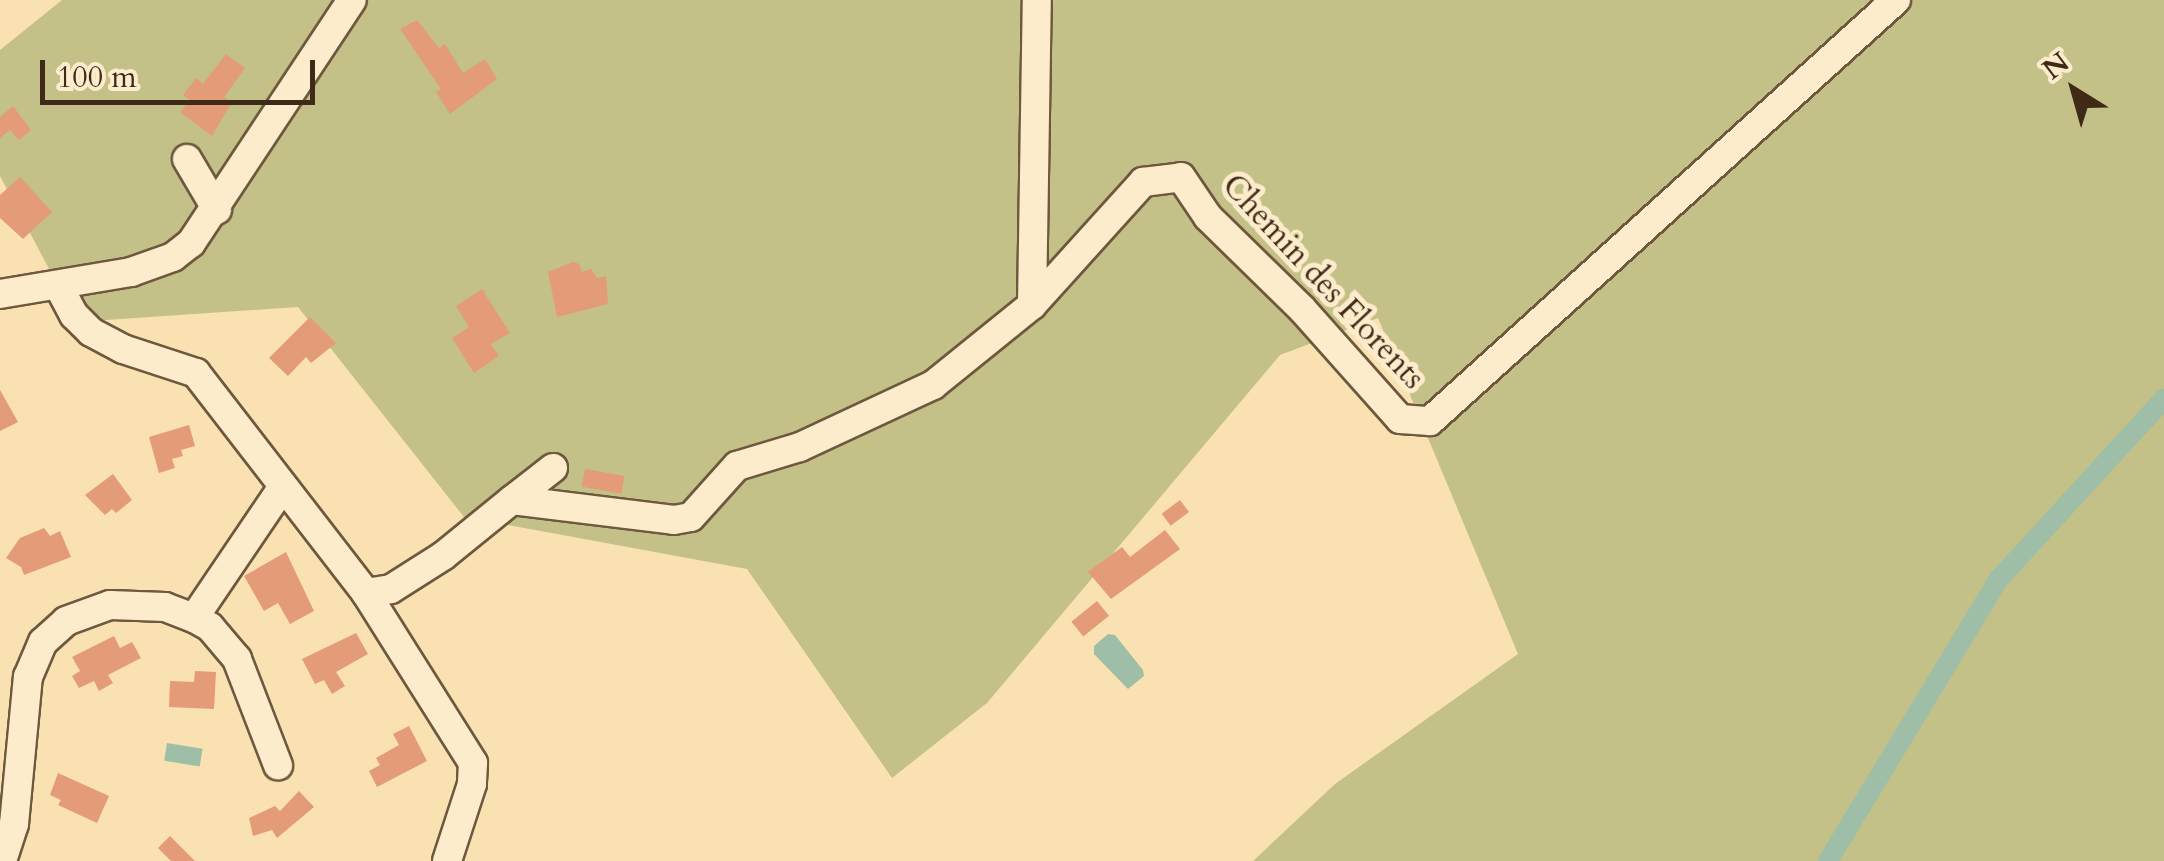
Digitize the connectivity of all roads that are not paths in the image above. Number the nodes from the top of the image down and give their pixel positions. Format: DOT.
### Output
graph roads {
  1 [pos="352,0"];
  2 [pos="1037,0"];
  3 [pos="1896,0"];
  4 [pos="187,159"];
  5 [pos="217,210"];
  6 [pos="59,287"];
  7 [pos="0,294"];
  8 [pos="1032,305"];
  9 [pos="553,468"];
  10 [pos="282,488"];
  11 [pos="512,500"];
  12 [pos="366,592"];
  13 [pos="194,618"];
  14 [pos="278,765"];
  15 [pos="2,861"];
  16 [pos="447,861"];
  1 -- 5 [label="street"];
  2 -- 8 [label="street"];
  3 -- 8 [label="street, Chemin des Florents"];
  4 -- 5 [label="street"];
  5 -- 6 [label="street"];
  6 -- 7 [label="street"];
  6 -- 10 [label="street"];
  8 -- 11 [label="street, Chemin des Florents"];
  9 -- 11 [label="street"];
  10 -- 12 [label="street"];
  10 -- 13 [label="street"];
  11 -- 12 [label="street"];
  12 -- 16 [label="street"];
  13 -- 14 [label="street"];
  13 -- 15 [label="street"];
}
